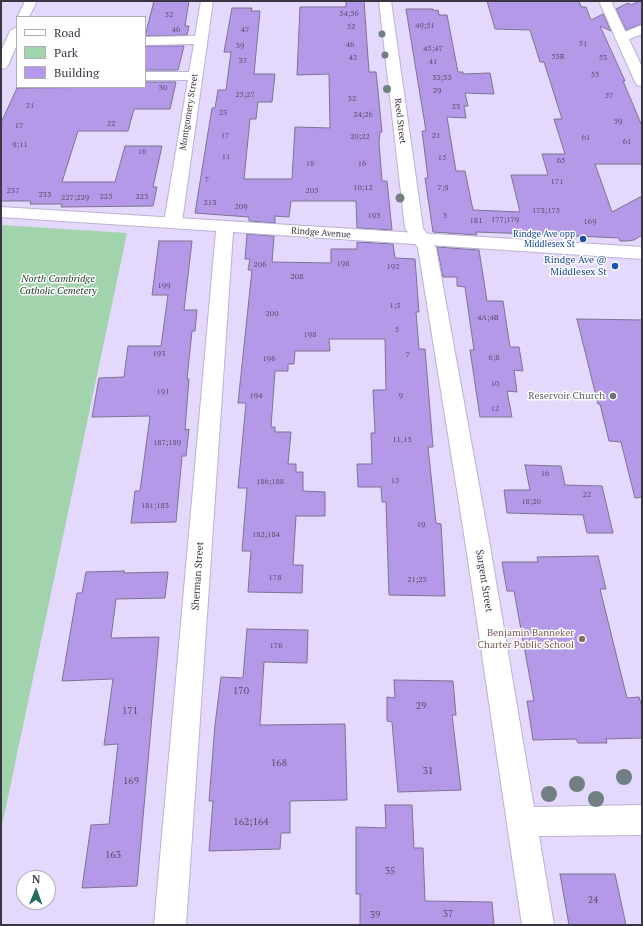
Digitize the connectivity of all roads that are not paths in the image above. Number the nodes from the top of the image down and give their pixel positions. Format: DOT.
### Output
graph roads {
  1 [pos="31,1"];
  2 [pos="207,1"];
  3 [pos="385,1"];
  4 [pos="605,1"];
  5 [pos="24,16"];
  6 [pos="642,29"];
  7 [pos="16,33"];
  8 [pos="622,38"];
  9 [pos="200,40"];
  10 [pos="146,41"];
  11 [pos="1,66"];
  12 [pos="146,76"];
  13 [pos="195,76"];
  14 [pos="642,82"];
  15 [pos="1,212"];
  16 [pos="173,222"];
  17 [pos="225,226"];
  18 [pos="421,240"];
  19 [pos="642,253"];
  20 [pos="642,820"];
  21 [pos="523,822"];
  22 [pos="170,925"];
  23 [pos="538,925"];
  1 -- 5 [label="street"];
  2 -- 9 [label="street, Montgomery Street"];
  3 -- 18 [label="street, Reed Street"];
  4 -- 8 [label="street"];
  6 -- 8 [label="street"];
  7 -- 11 [label="street"];
  8 -- 14 [label="street"];
  9 -- 10 [label="street"];
  9 -- 13 [label="street, Montgomery Street"];
  12 -- 13 [label="street"];
  13 -- 16 [label="street, Montgomery Street"];
  15 -- 16 [label="street, Rindge Avenue"];
  16 -- 17 [label="street, Rindge Avenue"];
  17 -- 18 [label="street, Rindge Avenue"];
  17 -- 22 [label="street, Sherman Street"];
  18 -- 19 [label="street, Rindge Avenue"];
  18 -- 21 [label="street, Sargent Street"];
  20 -- 21 [label="street"];
  21 -- 23 [label="street, Sargent Street"];
}
